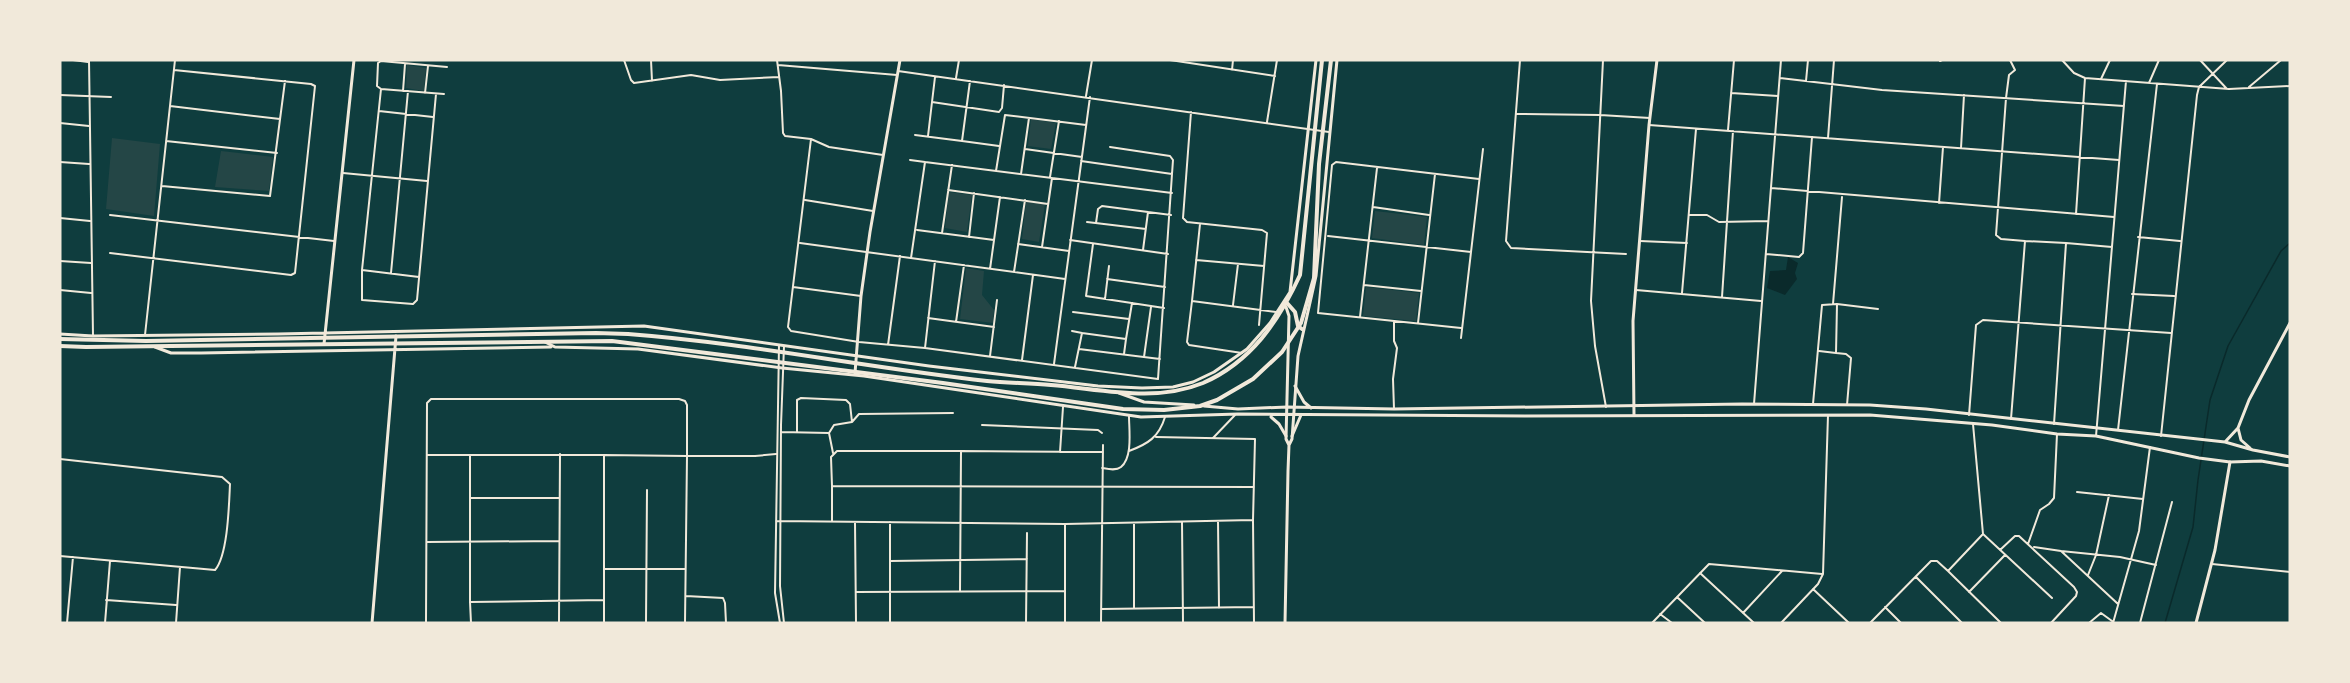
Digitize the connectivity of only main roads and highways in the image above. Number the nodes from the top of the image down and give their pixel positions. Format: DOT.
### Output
graph roads {
  1 [pos="354,60"];
  2 [pos="900,60"];
  3 [pos="1316,60"];
  4 [pos="1322,60"];
  5 [pos="1331,60"];
  6 [pos="1337,60"];
  7 [pos="1656,60"];
  8 [pos="1286,305"];
  9 [pos="2290,323"];
  10 [pos="1302,329"];
  11 [pos="60,334"];
  12 [pos="324,335"];
  13 [pos="396,336"];
  14 [pos="60,339"];
  15 [pos="544,341"];
  16 [pos="324,344"];
  17 [pos="396,344"];
  18 [pos="60,346"];
  19 [pos="154,346"];
  20 [pos="550,347"];
  21 [pos="395,350"];
  22 [pos="856,356"];
  23 [pos="855,375"];
  24 [pos="1295,386"];
  25 [pos="1114,392"];
  26 [pos="1634,405"];
  27 [pos="1287,407"];
  28 [pos="1293,408"];
  29 [pos="1311,408"];
  30 [pos="1634,414"];
  31 [pos="1269,415"];
  32 [pos="1301,415"];
  33 [pos="1286,416"];
  34 [pos="1292,416"];
  35 [pos="2238,428"];
  36 [pos="1286,436"];
  37 [pos="1292,436"];
  38 [pos="2223,442"];
  39 [pos="1289,445"];
  40 [pos="2253,450"];
  41 [pos="2290,457"];
  42 [pos="2230,462"];
  43 [pos="2290,466"];
  44 [pos="372,623"];
  45 [pos="1285,623"];
  46 [pos="2196,623"];
  1 -- 12 [label="main road"];
  2 -- 22 [label="main road"];
  3 -- 22 [label="main road"];
  4 -- 8 [label="highway"];
  5 -- 15 [label="highway"];
  6 -- 10 [label="main road"];
  7 -- 26 [label="main road"];
  8 -- 10 [label="highway"];
  8 -- 25 [label="highway"];
  8 -- 27 [label="main road"];
  9 -- 35 [label="main road"];
  10 -- 24 [label="main road"];
  11 -- 12 [label="main road"];
  12 -- 13 [label="highway"];
  12 -- 14 [label="highway"];
  12 -- 16 [label="main road"];
  12 -- 22 [label="main road"];
  13 -- 17 [label="main road"];
  13 -- 25 [label="highway"];
  15 -- 17 [label="highway"];
  15 -- 20 [label="main road"];
  16 -- 17 [label="highway"];
  16 -- 19 [label="highway"];
  17 -- 21 [label="main road"];
  18 -- 19 [label="highway"];
  19 -- 21 [label="main road"];
  20 -- 21 [label="main road"];
  20 -- 23 [label="main road"];
  21 -- 44 [label="main road"];
  22 -- 23 [label="main road"];
  23 -- 31 [label="main road"];
  24 -- 28 [label="main road"];
  24 -- 29 [label="main road"];
  25 -- 27 [label="main road"];
  26 -- 29 [label="main road"];
  26 -- 30 [label="main road"];
  26 -- 38 [label="main road"];
  27 -- 28 [label="main road"];
  27 -- 33 [label="main road"];
  28 -- 29 [label="main road"];
  28 -- 34 [label="main road"];
  30 -- 32 [label="main road"];
  30 -- 42 [label="main road"];
  31 -- 33 [label="main road"];
  31 -- 36 [label="main road"];
  32 -- 34 [label="main road"];
  32 -- 37 [label="main road"];
  33 -- 34 [label="main road"];
  33 -- 36 [label="main road"];
  34 -- 37 [label="main road"];
  35 -- 38 [label="main road"];
  35 -- 40 [label="main road"];
  36 -- 39 [label="main road"];
  37 -- 39 [label="main road"];
  38 -- 40 [label="main road"];
  39 -- 45 [label="main road"];
  40 -- 41 [label="main road"];
  42 -- 43 [label="main road"];
  42 -- 46 [label="main road"];
}
